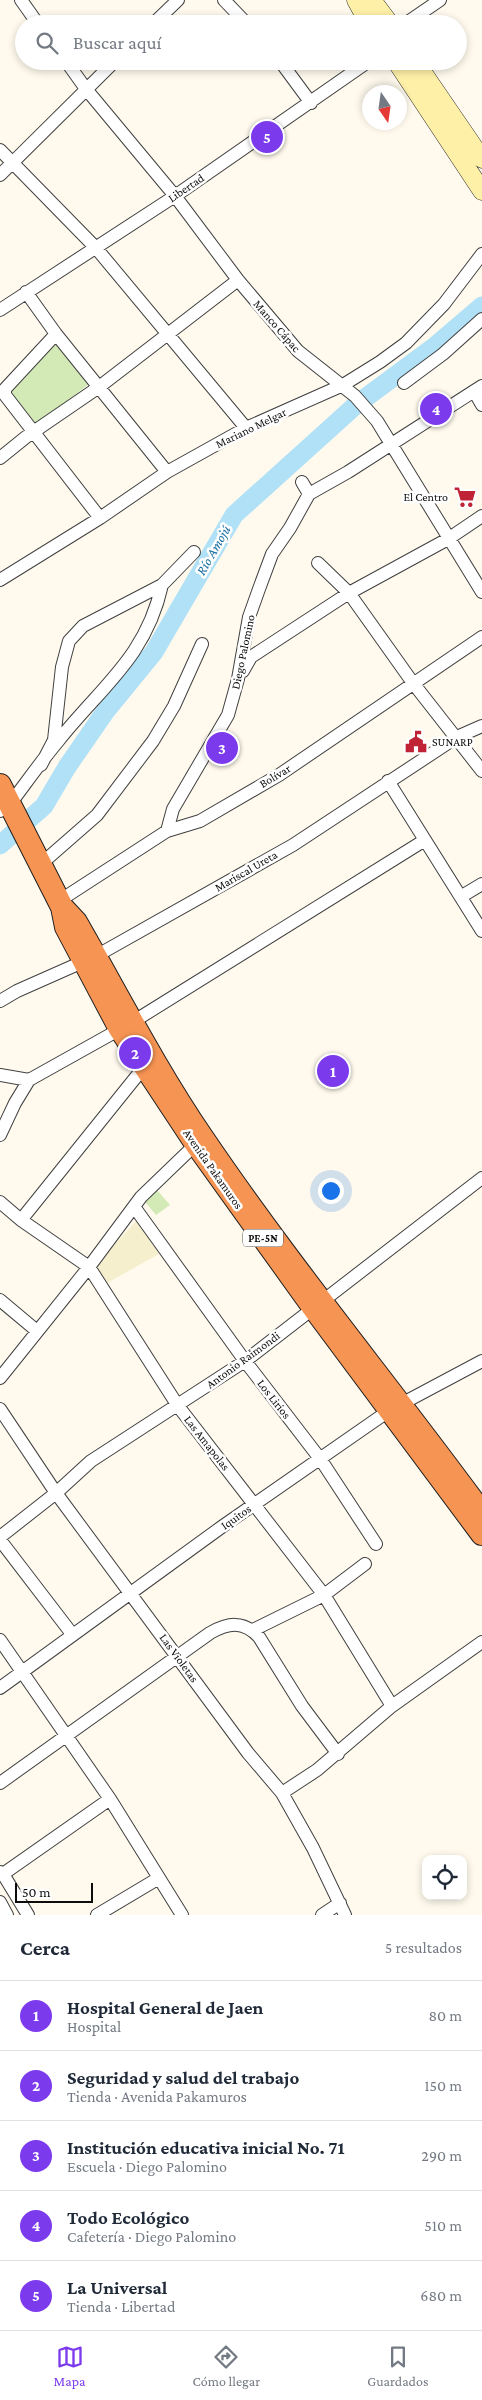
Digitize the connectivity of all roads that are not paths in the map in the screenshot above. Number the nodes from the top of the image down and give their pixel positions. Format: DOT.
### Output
graph roads {
  1 [pos="21,0"];
  2 [pos="178,0"];
  3 [pos="224,0"];
  4 [pos="356,0"];
  5 [pos="372,0"];
  6 [pos="440,0"];
  7 [pos="32,15"];
  8 [pos="162,15"];
  9 [pos="238,15"];
  10 [pos="364,15"];
  11 [pos="383,15"];
  12 [pos="419,15"];
  13 [pos="72,70"];
  14 [pos="105,70"];
  15 [pos="287,70"];
  16 [pos="356,70"];
  17 [pos="402,70"];
  18 [pos="421,70"];
  19 [pos="86,89"];
  20 [pos="311,102"];
  21 [pos="0,150"];
  22 [pos="482,159"];
  23 [pos="12,163"];
  24 [pos="0,175"];
  25 [pos="482,191"];
  26 [pos="175,196"];
  27 [pos="96,248"];
  28 [pos="482,254"];
  29 [pos="238,280"];
  30 [pos="26,292"];
  31 [pos="0,310"];
  32 [pos="482,319"];
  33 [pos="56,334"];
  34 [pos="168,334"];
  35 [pos="404,384"];
  36 [pos="342,385"];
  37 [pos="99,387"];
  38 [pos="478,389"];
  39 [pos="482,404"];
  40 [pos="246,428"];
  41 [pos="33,432"];
  42 [pos="393,444"];
  43 [pos="0,458"];
  44 [pos="167,472"];
  45 [pos="482,516"];
  46 [pos="100,518"];
  47 [pos="448,539"];
  48 [pos="194,552"];
  49 [pos="318,562"];
  50 [pos="0,580"];
  51 [pos="162,585"];
  52 [pos="482,592"];
  53 [pos="349,594"];
  54 [pos="482,638"];
  55 [pos="202,644"];
  56 [pos="238,679"];
  57 [pos="413,683"];
  58 [pos="482,726"];
  59 [pos="457,737"];
  60 [pos="41,765"];
  61 [pos="482,771"];
  62 [pos="388,781"];
  63 [pos="6,803"];
  64 [pos="167,831"];
  65 [pos="425,840"];
  66 [pos="38,859"];
  67 [pos="482,884"];
  68 [pos="462,896"];
  69 [pos="61,904"];
  70 [pos="482,931"];
  71 [pos="90,959"];
  72 [pos="0,1001"];
  73 [pos="125,1026"];
  74 [pos="144,1067"];
  75 [pos="0,1075"];
  76 [pos="29,1080"];
  77 [pos="0,1135"];
  78 [pos="196,1144"];
  79 [pos="482,1178"];
  80 [pos="0,1202"];
  81 [pos="135,1208"];
  82 [pos="21,1220"];
  83 [pos="89,1267"];
  84 [pos="0,1300"];
  85 [pos="317,1304"];
  86 [pos="38,1331"];
  87 [pos="244,1361"];
  88 [pos="482,1362"];
  89 [pos="0,1378"];
  90 [pos="178,1406"];
  91 [pos="395,1407"];
  92 [pos="0,1409"];
  93 [pos="321,1460"];
  94 [pos="56,1492"];
  95 [pos="478,1502"];
  96 [pos="255,1504"];
  97 [pos="482,1534"];
  98 [pos="0,1538"];
  99 [pos="376,1544"];
  100 [pos="365,1564"];
  101 [pos="131,1593"];
  102 [pos="324,1595"];
  103 [pos="253,1630"];
  104 [pos="72,1634"];
  105 [pos="0,1640"];
  106 [pos="482,1642"];
  107 [pos="177,1656"];
  108 [pos="22,1672"];
  109 [pos="0,1688"];
  110 [pos="392,1706"];
  111 [pos="68,1737"];
  112 [pos="338,1754"];
  113 [pos="0,1784"];
  114 [pos="282,1793"];
  115 [pos="110,1799"];
  116 [pos="1,1873"];
  117 [pos="159,1878"];
  118 [pos="0,1902"];
  119 [pos="343,1909"];
  120 [pos="7,1915"];
  121 [pos="28,1915"];
  122 [pos="97,1915"];
  123 [pos="182,1915"];
  124 [pos="322,1915"];
  1 -- 7 [label="street"];
  2 -- 8 [label="street"];
  3 -- 9 [label="street"];
  4 -- 10 [label="street"];
  5 -- 11 [label="street"];
  6 -- 12 [label="street"];
  13 -- 19 [label="street, Manco Cápac"];
  14 -- 19 [label="street"];
  15 -- 20 [label="street"];
  16 -- 20 [label="street, Libertad"];
  17 -- 25 [label="street"];
  18 -- 22 [label="street"];
  19 -- 23 [label="street"];
  19 -- 26 [label="street, Manco Cápac"];
  20 -- 26 [label="street, Libertad"];
  21 -- 23 [label="street"];
  23 -- 24 [label="street"];
  23 -- 27 [label="street"];
  26 -- 27 [label="street, Libertad"];
  26 -- 29 [label="street, Manco Cápac"];
  27 -- 30 [label="street, Libertad"];
  27 -- 34 [label="street"];
  28 -- 36 [label="street, Mariano Melgar"];
  29 -- 34 [label="street"];
  29 -- 36 [label="street, Manco Cápac"];
  30 -- 31 [label="street, Libertad"];
  30 -- 33 [label="street"];
  32 -- 35 [label="street"];
  33 -- 37 [label="street"];
  33 -- 41 [label="street"];
  34 -- 37 [label="street"];
  34 -- 40 [label="street"];
  36 -- 40 [label="street, Mariano Melgar"];
  36 -- 42 [label="street, Manco Cápac"];
  37 -- 41 [label="street"];
  37 -- 44 [label="street"];
  38 -- 39 [label="street"];
  38 -- 42 [label="street, Diego Palomino"];
  40 -- 44 [label="street, Mariano Melgar"];
  41 -- 43 [label="street"];
  41 -- 46 [label="street"];
  42 -- 47 [label="street, Manco Cápac"];
  42 -- 56 [label="street, Diego Palomino"];
  44 -- 46 [label="street, Mariano Melgar"];
  45 -- 47 [label="street"];
  46 -- 50 [label="street, Mariano Melgar"];
  47 -- 52 [label="street, Manco Cápac"];
  47 -- 53 [label="street"];
  48 -- 51 [label="street"];
  49 -- 53 [label="street"];
  51 -- 60 [label="street"];
  51 -- 60 [label="street"];
  53 -- 56 [label="street"];
  53 -- 57 [label="street"];
  54 -- 57 [label="street, Bolívar"];
  55 -- 66 [label="street"];
  56 -- 64 [label="street, Diego Palomino"];
  57 -- 59 [label="street"];
  57 -- 64 [label="street, Bolívar"];
  58 -- 59 [label="street, Mariscal Ureta"];
  59 -- 61 [label="street"];
  59 -- 62 [label="street, Mariscal Ureta"];
  60 -- 63 [label="street"];
  62 -- 65 [label="street"];
  62 -- 71 [label="street, Mariscal Ureta"];
  63 -- 66 [label="highway, Avenida Pakamuros / PE-5N"];
  64 -- 69 [label="street, Bolívar"];
  65 -- 68 [label="street"];
  65 -- 73 [label="street"];
  66 -- 69 [label="highway, Avenida Pakamuros / PE-5N"];
  67 -- 68 [label="street"];
  68 -- 70 [label="street"];
  69 -- 71 [label="highway, Avenida Pakamuros / PE-5N"];
  71 -- 72 [label="street, Mariscal Ureta"];
  71 -- 73 [label="highway, Avenida Pakamuros / PE-5N"];
  73 -- 74 [label="highway, Avenida Pakamuros / PE-5N"];
  73 -- 76 [label="street"];
  73 -- 85 [label="highway, Avenida Pakamuros / PE-5N"];
  74 -- 78 [label="highway, Avenida Pakamuros / PE-5N"];
  74 -- 82 [label="street"];
  75 -- 76 [label="street"];
  76 -- 77 [label="street"];
  78 -- 81 [label="street"];
  78 -- 85 [label="highway, Avenida Pakamuros / PE-5N"];
  79 -- 85 [label="street, Antonio Raimondi"];
  80 -- 82 [label="street, Las Amapolas"];
  81 -- 83 [label="street"];
  81 -- 87 [label="street, Los Lirios"];
  82 -- 83 [label="street, Las Amapolas"];
  83 -- 86 [label="street"];
  83 -- 90 [label="street, Las Amapolas"];
  84 -- 86 [label="street"];
  85 -- 87 [label="street, Antonio Raimondi"];
  85 -- 91 [label="highway, Avenida Pakamuros / PE-5N"];
  86 -- 89 [label="street"];
  87 -- 90 [label="street, Antonio Raimondi"];
  87 -- 93 [label="street, Los Lirios"];
  88 -- 91 [label="street, Iquitos"];
  90 -- 94 [label="street, Antonio Raimondi"];
  90 -- 96 [label="street, Las Amapolas"];
  91 -- 93 [label="street, Iquitos"];
  91 -- 95 [label="highway, Avenida Pakamuros / PE-5N"];
  91 -- 97 [label="highway, Avenida Pakamuros / PE-5N"];
  92 -- 94 [label="street, Las Violetas"];
  93 -- 96 [label="street, Iquitos"];
  93 -- 99 [label="street, Los Lirios"];
  94 -- 98 [label="street, Antonio Raimondi"];
  94 -- 101 [label="street, Las Violetas"];
  96 -- 101 [label="street, Iquitos"];
  96 -- 102 [label="street, Las Amapolas"];
  98 -- 104 [label="street"];
  100 -- 102 [label="street"];
  101 -- 104 [label="street, Iquitos"];
  101 -- 107 [label="street, Las Violetas"];
  102 -- 103 [label="street"];
  102 -- 110 [label="street, Las Amapolas"];
  103 -- 107 [label="street"];
  103 -- 112 [label="street"];
  104 -- 108 [label="street, Iquitos"];
  105 -- 108 [label="street"];
  106 -- 110 [label="street"];
  107 -- 111 [label="street"];
  107 -- 114 [label="street, Las Violetas"];
  108 -- 109 [label="street, Iquitos"];
  108 -- 111 [label="street"];
  110 -- 112 [label="street"];
  111 -- 113 [label="street"];
  111 -- 115 [label="street"];
  112 -- 114 [label="street"];
  114 -- 119 [label="street, Las Violetas"];
  115 -- 116 [label="street"];
  115 -- 117 [label="street"];
  116 -- 121 [label="street"];
  117 -- 122 [label="street"];
  117 -- 123 [label="street"];
  118 -- 120 [label="street"];
  119 -- 124 [label="street"];
}
